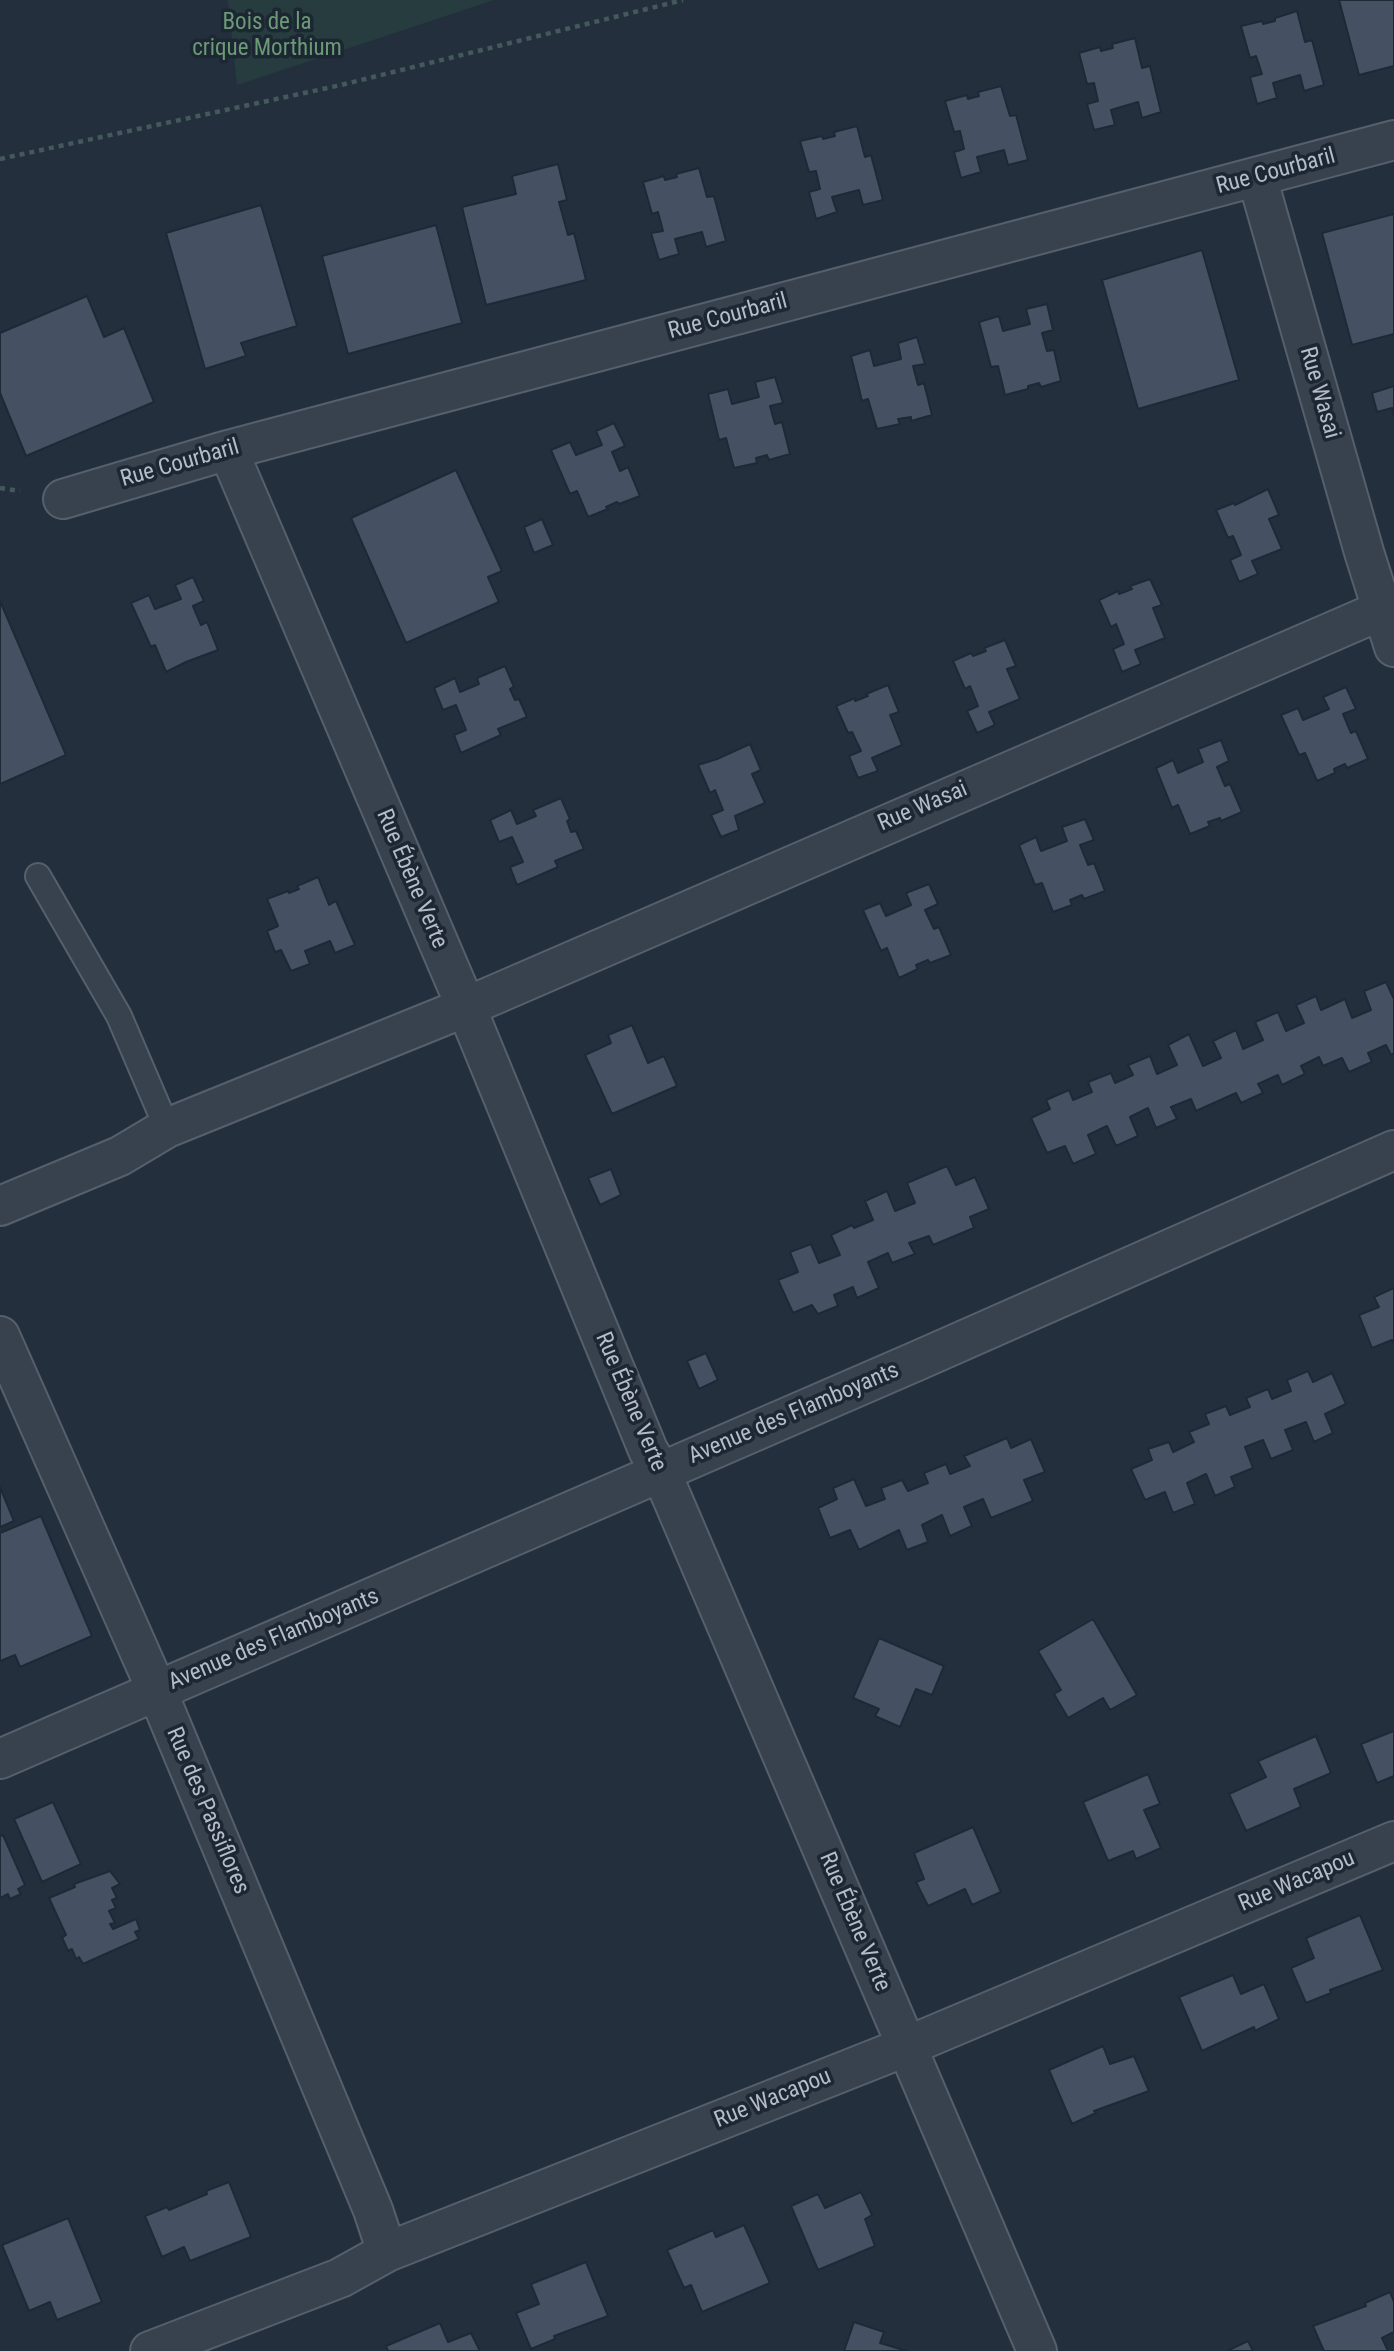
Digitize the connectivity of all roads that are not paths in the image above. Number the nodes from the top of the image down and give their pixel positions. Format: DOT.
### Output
graph roads {
  1 [pos="1394,140"];
  2 [pos="1256,177"];
  3 [pos="228,450"];
  4 [pos="62,499"];
  5 [pos="1382,610"];
  6 [pos="1394,647"];
  7 [pos="38,876"];
  8 [pos="466,1007"];
  9 [pos="167,1128"];
  10 [pos="1394,1150"];
  11 [pos="0,1206"];
  12 [pos="0,1336"];
  13 [pos="660,1472"];
  14 [pos="157,1691"];
  15 [pos="0,1759"];
  16 [pos="1394,1841"];
  17 [pos="905,2047"];
  18 [pos="387,2252"];
  19 [pos="150,2351"];
  20 [pos="1037,2351"];
  1 -- 2 [label="street, Rue Courbaril"];
  2 -- 3 [label="street, Rue Courbaril"];
  2 -- 5 [label="street, Rue Wasai"];
  3 -- 4 [label="street, Rue Courbaril"];
  3 -- 8 [label="street, Rue Ébène Verte"];
  5 -- 6 [label="street, Rue Wasai"];
  5 -- 8 [label="street, Rue Wasai"];
  7 -- 9 [label="lane"];
  8 -- 9 [label="street, Rue Wasai"];
  8 -- 13 [label="street, Rue Ébène Verte"];
  9 -- 11 [label="street, Rue Wasai"];
  10 -- 13 [label="street, Avenue des Flamboyants"];
  12 -- 14 [label="street, Rue des Passiflores"];
  13 -- 14 [label="street, Avenue des Flamboyants"];
  13 -- 17 [label="street, Rue Ébène Verte"];
  14 -- 15 [label="street, Avenue des Flamboyants"];
  14 -- 18 [label="street, Rue des Passiflores"];
  16 -- 17 [label="street, Rue Wacapou"];
  17 -- 18 [label="street, Rue Wacapou"];
  17 -- 20 [label="street, Rue Ébène Verte"];
  18 -- 19 [label="street, Rue Wacapou"];
}
